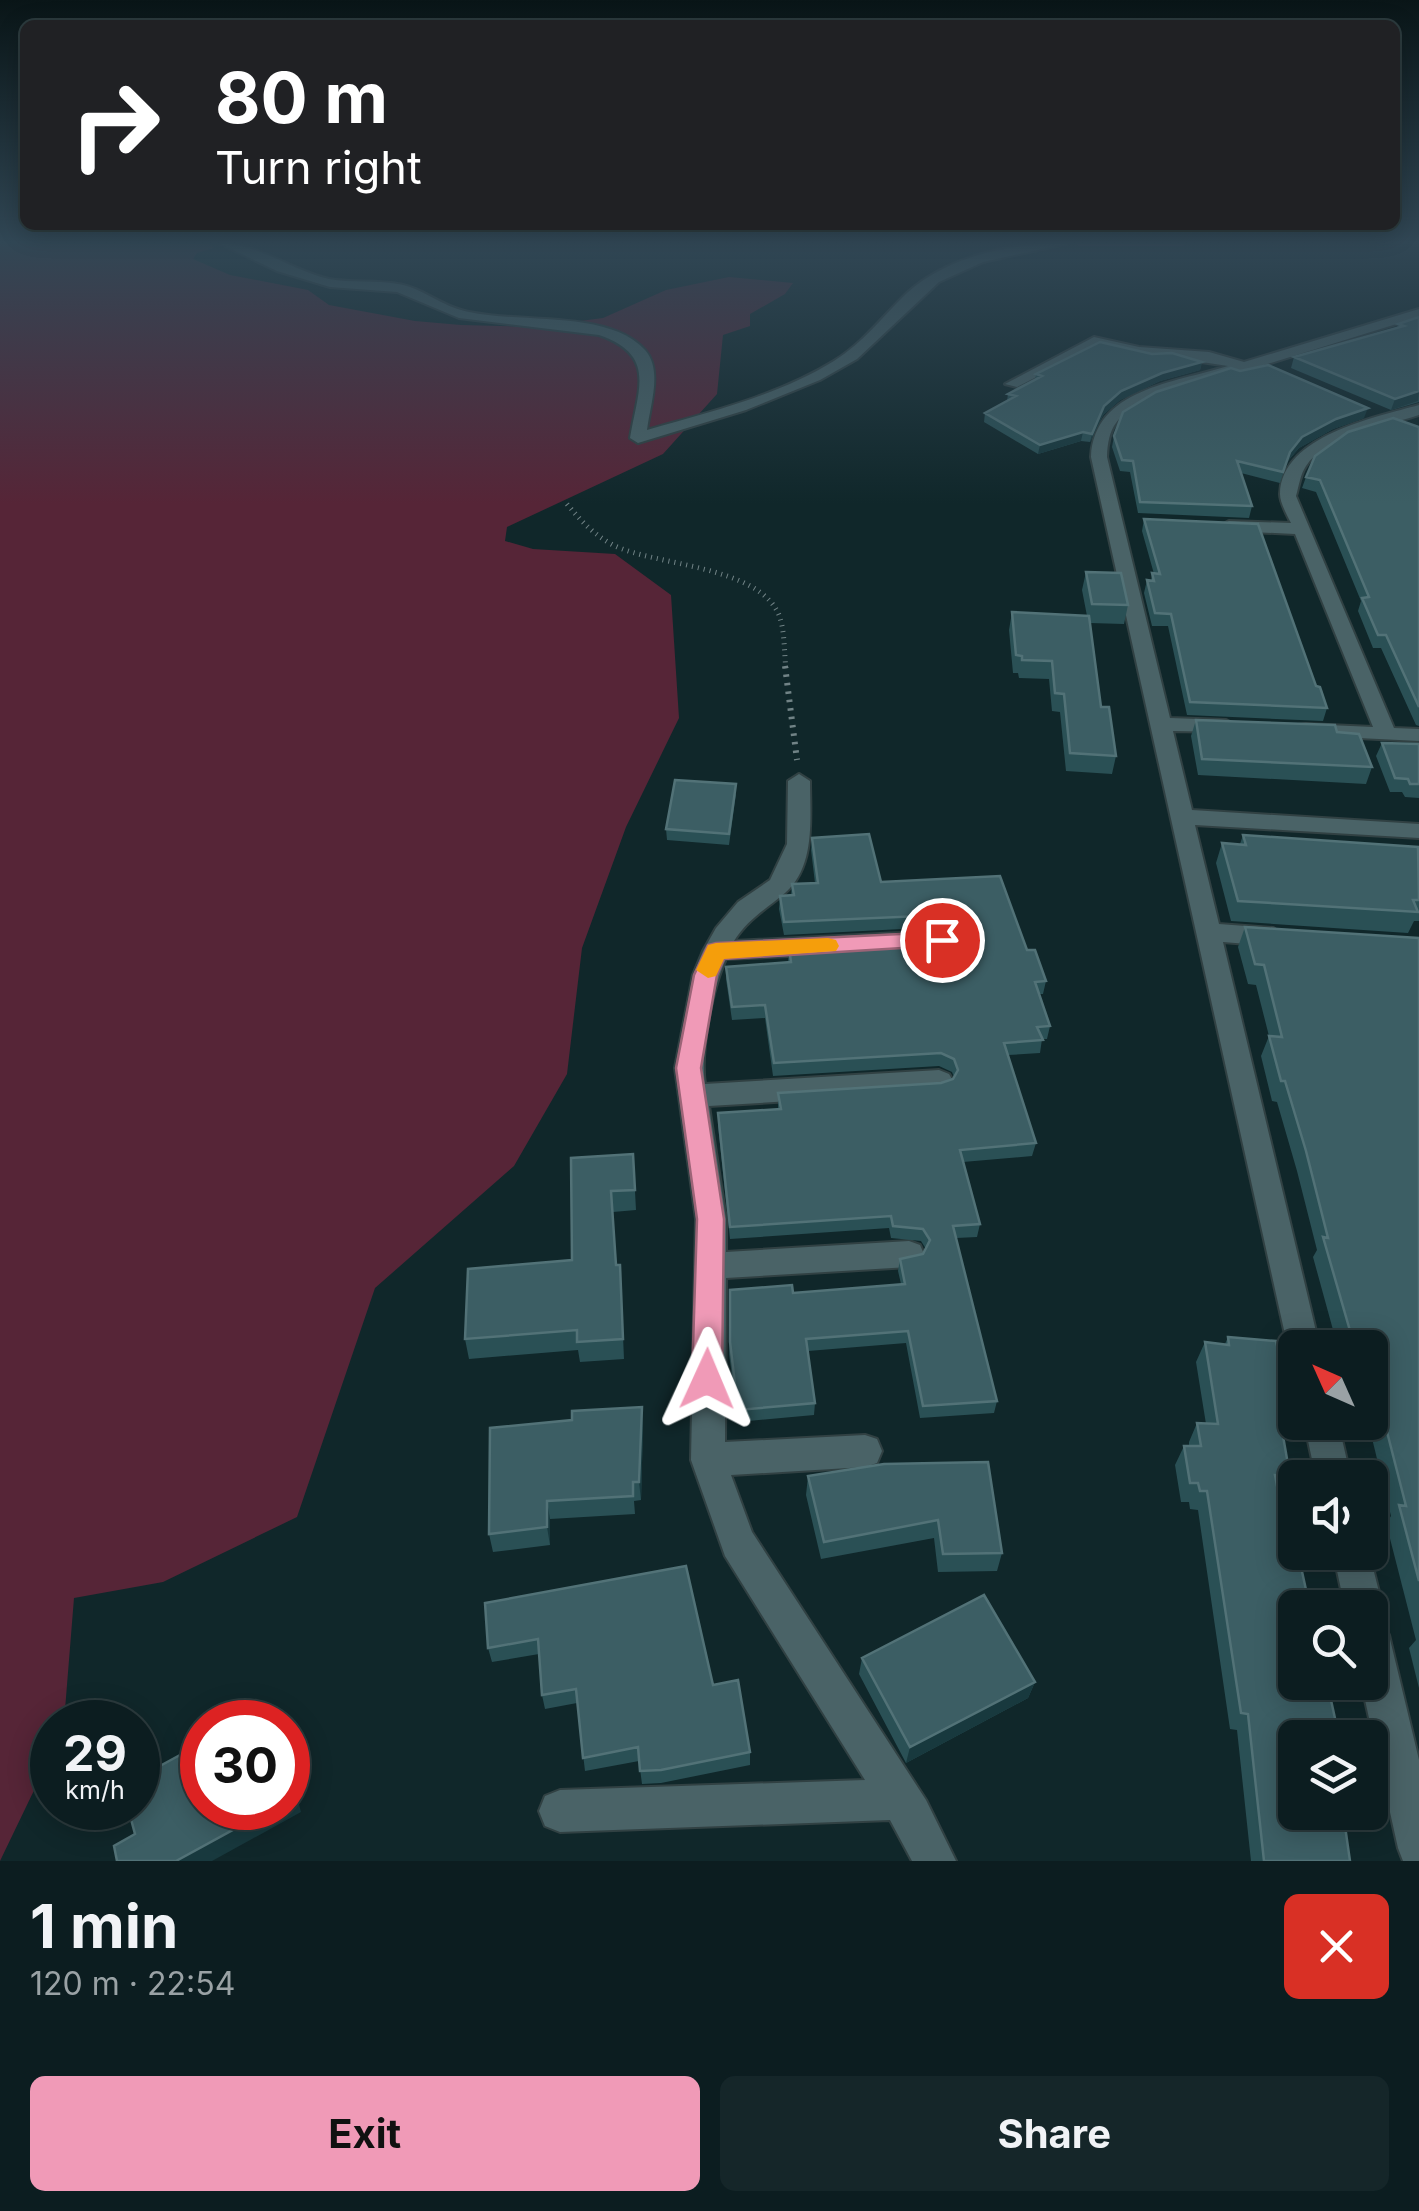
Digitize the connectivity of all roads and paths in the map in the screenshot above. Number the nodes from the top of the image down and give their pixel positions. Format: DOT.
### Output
graph roads {
  1 [pos="602,331"];
  2 [pos="882,331"];
  3 [pos="1358,331"];
  4 [pos="1250,364"];
  5 [pos="1291,376"];
  6 [pos="1012,384"];
  7 [pos="1358,405"];
  8 [pos="1419,410"];
  9 [pos="1392,420"];
  10 [pos="1419,432"];
  11 [pos="567,504"];
  12 [pos="1207,525"];
  13 [pos="1299,529"];
  14 [pos="1161,724"];
  15 [pos="1255,728"];
  16 [pos="1292,729"];
  17 [pos="1386,733"];
  18 [pos="1419,735"];
  19 [pos="799,781"];
  20 [pos="1182,817"];
  21 [pos="1419,831"];
  22 [pos="1208,932"];
  23 [pos="1304,939"];
  24 [pos="942,940"];
  25 [pos="716,951"];
  26 [pos="938,1082"];
  27 [pos="692,1096"];
  28 [pos="909,1254"];
  29 [pos="710,1266"];
  30 [pos="1300,1330"];
  31 [pos="865,1452"];
  32 [pos="708,1460"];
  33 [pos="1388,1697"];
  34 [pos="1410,1772"];
  35 [pos="901,1799"];
  36 [pos="560,1811"];
  37 [pos="1419,1848"];
  38 [pos="935,1861"];
  1 -- 2 [label="street"];
  3 -- 4 [label="street"];
  4 -- 5 [label="street"];
  4 -- 6 [label="street"];
  4 -- 14 [label="street"];
  7 -- 9 [label="street"];
  8 -- 9 [label="street"];
  9 -- 10 [label="street"];
  9 -- 13 [label="street"];
  11 -- 19 [label="path"];
  12 -- 13 [label="street"];
  13 -- 17 [label="street"];
  14 -- 15 [label="street"];
  14 -- 20 [label="street"];
  16 -- 17 [label="street"];
  17 -- 18 [label="street"];
  19 -- 25 [label="street"];
  20 -- 21 [label="street"];
  20 -- 22 [label="street"];
  22 -- 23 [label="street"];
  22 -- 30 [label="street"];
  24 -- 25 [label="street"];
  25 -- 27 [label="street"];
  26 -- 27 [label="street"];
  27 -- 29 [label="street"];
  28 -- 29 [label="street"];
  29 -- 32 [label="street"];
  31 -- 32 [label="street"];
  32 -- 35 [label="street"];
  33 -- 34 [label="street"];
  34 -- 37 [label="street"];
  35 -- 36 [label="street"];
  35 -- 38 [label="street"];
}
